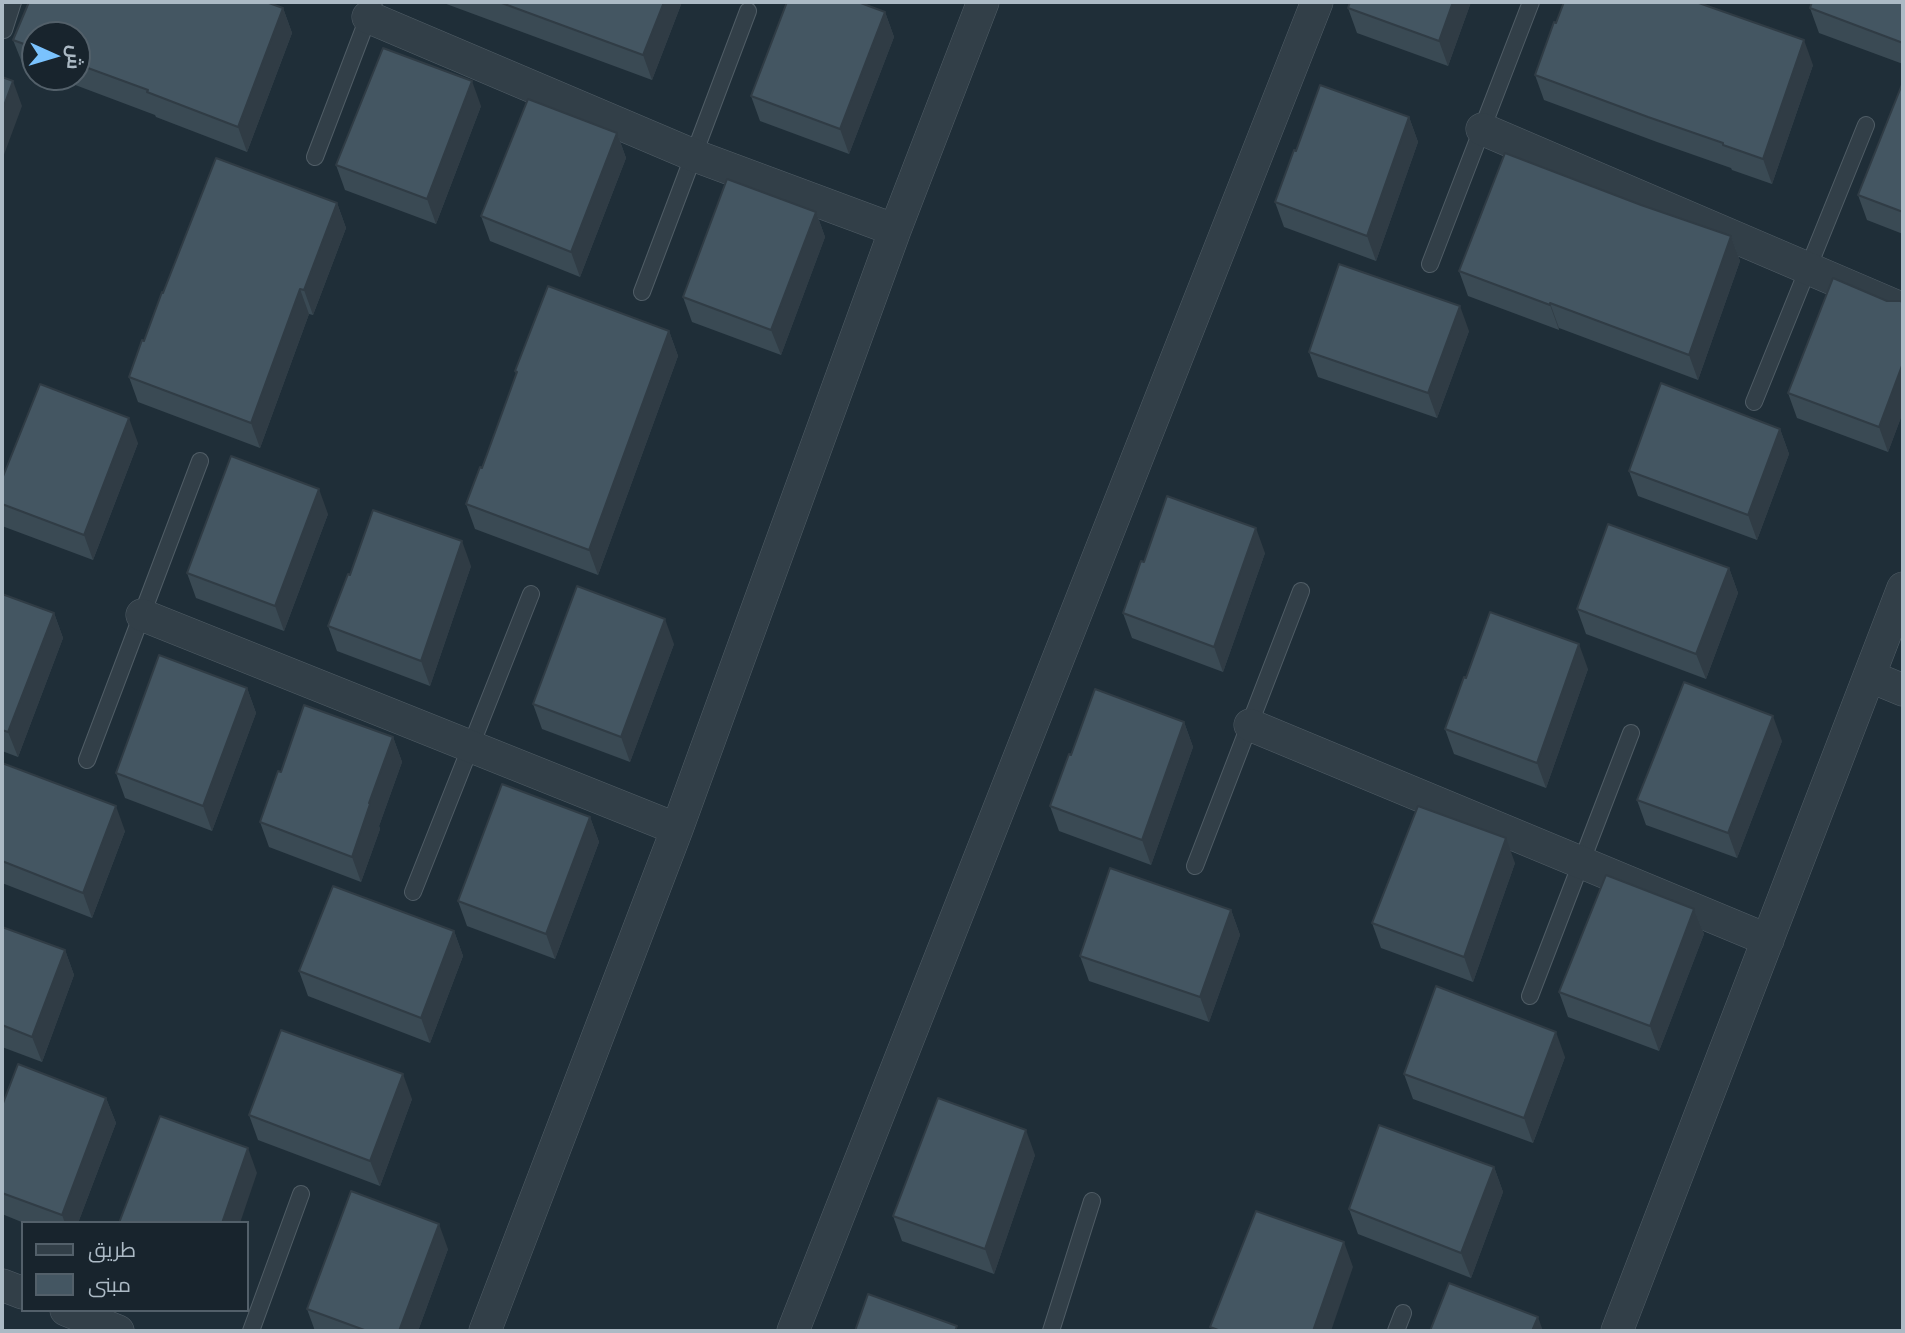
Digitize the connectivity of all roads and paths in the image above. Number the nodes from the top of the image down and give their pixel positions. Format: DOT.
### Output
graph roads {
  1 [pos="13,2"];
  2 [pos="983,2"];
  3 [pos="1317,2"];
  4 [pos="1531,2"];
  5 [pos="371,10"];
  6 [pos="748,11"];
  7 [pos="4,30"];
  8 [pos="1866,125"];
  9 [pos="1482,129"];
  10 [pos="693,155"];
  11 [pos="316,157"];
  12 [pos="895,230"];
  13 [pos="1430,264"];
  14 [pos="1808,268"];
  15 [pos="642,292"];
  16 [pos="1903,309"];
  17 [pos="1754,402"];
  18 [pos="200,461"];
  19 [pos="1903,588"];
  20 [pos="1301,591"];
  21 [pos="531,594"];
  22 [pos="142,615"];
  23 [pos="1869,676"];
  24 [pos="1903,690"];
  25 [pos="1250,725"];
  26 [pos="1631,733"];
  27 [pos="470,747"];
  28 [pos="87,760"];
  29 [pos="677,829"];
  30 [pos="1582,862"];
  31 [pos="1195,866"];
  32 [pos="413,892"];
  33 [pos="1768,940"];
  34 [pos="1530,996"];
  35 [pos="301,1194"];
  36 [pos="1092,1201"];
  37 [pos="2,1284"];
  38 [pos="21,1292"];
  39 [pos="71,1312"];
  40 [pos="1403,1312"];
  41 [pos="118,1331"];
  42 [pos="251,1331"];
  43 [pos="485,1331"];
  44 [pos="793,1331"];
  45 [pos="1051,1331"];
  46 [pos="1396,1331"];
  47 [pos="1618,1331"];
  1 -- 7 [label="lane"];
  2 -- 12 [label="street"];
  3 -- 44 [label="street"];
  4 -- 9 [label="lane"];
  5 -- 10 [label="street"];
  5 -- 11 [label="lane"];
  6 -- 10 [label="lane"];
  8 -- 14 [label="lane"];
  9 -- 13 [label="lane"];
  9 -- 14 [label="street"];
  10 -- 12 [label="street"];
  10 -- 15 [label="lane"];
  12 -- 29 [label="street"];
  14 -- 16 [label="street"];
  14 -- 17 [label="lane"];
  18 -- 22 [label="lane"];
  19 -- 23 [label="street"];
  20 -- 25 [label="lane"];
  21 -- 27 [label="lane"];
  22 -- 27 [label="street"];
  22 -- 28 [label="lane"];
  23 -- 24 [label="street"];
  23 -- 33 [label="street"];
  25 -- 30 [label="street"];
  25 -- 31 [label="lane"];
  26 -- 30 [label="lane"];
  27 -- 29 [label="street"];
  27 -- 32 [label="lane"];
  29 -- 43 [label="street"];
  30 -- 33 [label="street"];
  30 -- 34 [label="lane"];
  33 -- 47 [label="street"];
  35 -- 42 [label="lane"];
  36 -- 45 [label="lane"];
  37 -- 38 [label="street"];
  39 -- 41 [label="street"];
  40 -- 46 [label="lane"];
}
